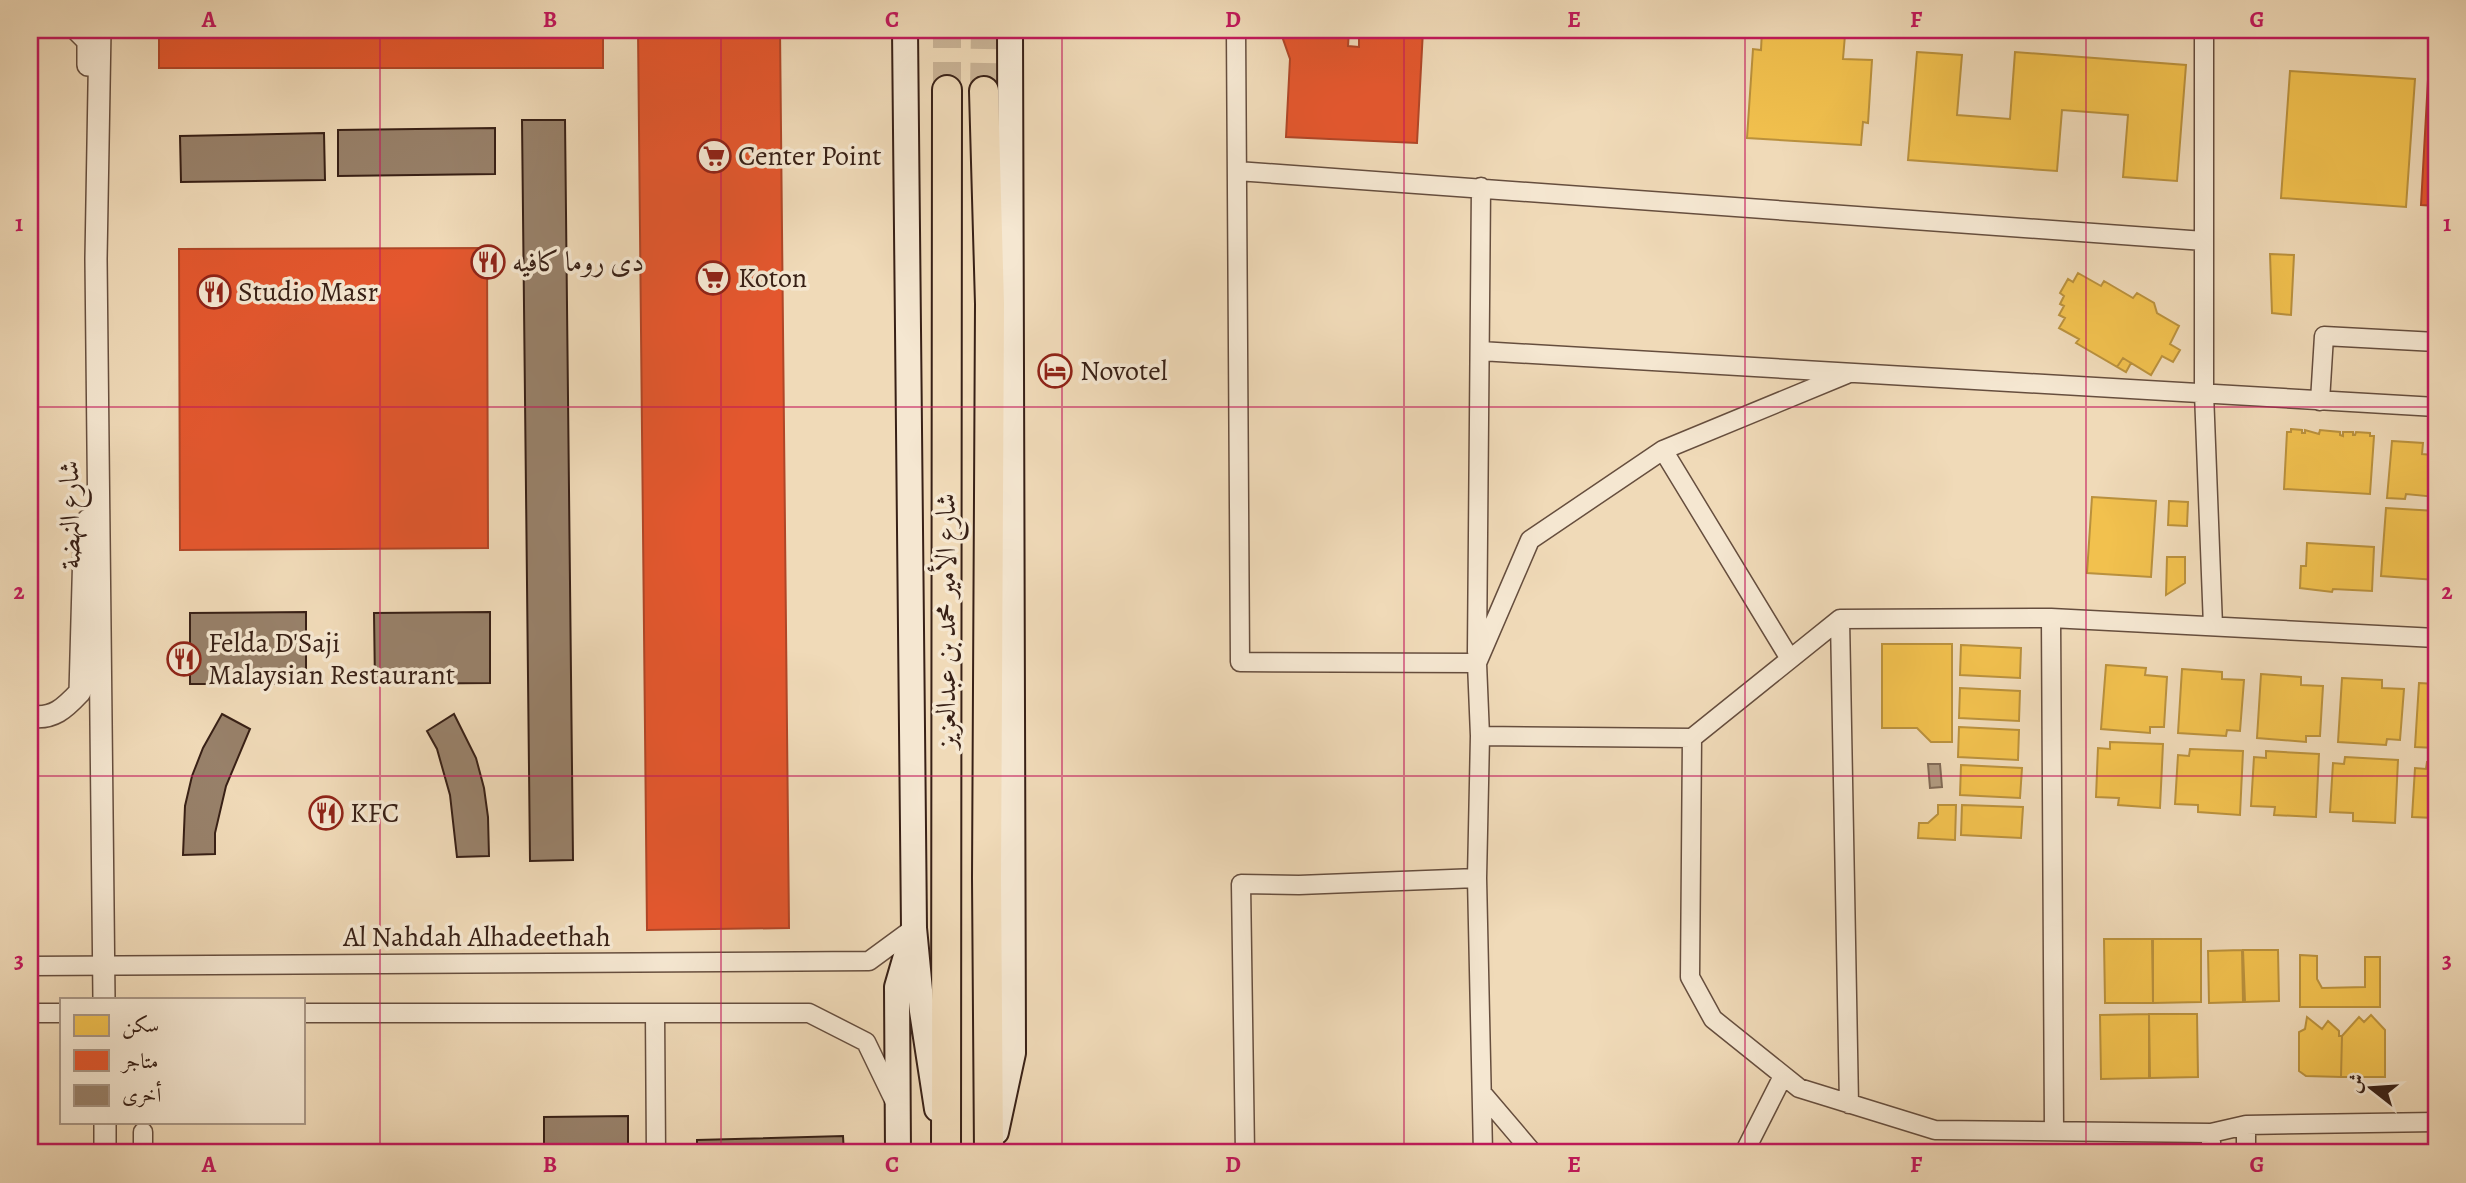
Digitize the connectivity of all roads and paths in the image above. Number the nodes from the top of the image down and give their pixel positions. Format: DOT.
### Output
graph roads {
  1 [pos="77,30"];
  2 [pos="100,30"];
  3 [pos="905,30"];
  4 [pos="921,30"];
  5 [pos="1236,30"];
  6 [pos="2204,30"];
  7 [pos="1006,35"];
  8 [pos="905,79"];
  9 [pos="947,90"];
  10 [pos="984,90"];
  11 [pos="1237,171"];
  12 [pos="1481,187"];
  13 [pos="2204,241"];
  14 [pos="96,259"];
  15 [pos="2436,342"];
  16 [pos="1480,351"];
  17 [pos="1851,372"];
  18 [pos="2204,393"];
  19 [pos="2320,401"];
  20 [pos="2436,407"];
  21 [pos="98,441"];
  22 [pos="1663,450"];
  23 [pos="2051,618"];
  24 [pos="1840,619"];
  25 [pos="2213,626"];
  26 [pos="2436,638"];
  27 [pos="1790,659"];
  28 [pos="1477,663"];
  29 [pos="30,716"];
  30 [pos="1480,737"];
  31 [pos="1692,738"];
  32 [pos="1477,878"];
  33 [pos="914,928"];
  34 [pos="103,965"];
  35 [pos="30,966"];
  36 [pos="103,998"];
  37 [pos="30,1013"];
  38 [pos="60,1013"];
  39 [pos="304,1013"];
  40 [pos="655,1013"];
  41 [pos="1783,1076"];
  42 [pos="1482,1093"];
  43 [pos="1849,1104"];
  44 [pos="898,1111"];
  45 [pos="2436,1122"];
  46 [pos="105,1124"];
  47 [pos="2246,1125"];
  48 [pos="2054,1131"];
  49 [pos="143,1132"];
  50 [pos="2211,1133"];
  51 [pos="105,1153"];
  52 [pos="142,1153"];
  53 [pos="656,1153"];
  54 [pos="898,1153"];
  55 [pos="945,1153"];
  56 [pos="990,1153"];
  57 [pos="1245,1153"];
  58 [pos="1483,1153"];
  59 [pos="1533,1153"];
  60 [pos="1744,1153"];
  61 [pos="2211,1153"];
  62 [pos="2246,1153"];
  1 -- 14 [label="street"];
  2 -- 14 [label="street, شارع النهضة"];
  3 -- 8 [label="main road"];
  4 -- 8 [label="main road"];
  5 -- 11 [label="street"];
  6 -- 13 [label="street"];
  7 -- 56 [label="main road"];
  8 -- 33 [label="main road"];
  9 -- 55 [label="main road, شارع الأمير محمد بن عبدالعزيز"];
  10 -- 56 [label="main road, شارع الأمير محمد بن عبدالعزيز"];
  11 -- 12 [label="street"];
  11 -- 28 [label="street"];
  12 -- 13 [label="street"];
  12 -- 16 [label="street"];
  13 -- 18 [label="street"];
  14 -- 21 [label="street, شارع النهضة"];
  15 -- 19 [label="street"];
  16 -- 17 [label="street"];
  16 -- 28 [label="street"];
  17 -- 18 [label="street"];
  17 -- 22 [label="street"];
  18 -- 19 [label="street"];
  18 -- 25 [label="street"];
  19 -- 20 [label="street"];
  21 -- 29 [label="street"];
  21 -- 34 [label="street, شارع النهضة"];
  22 -- 27 [label="street"];
  22 -- 28 [label="street"];
  23 -- 24 [label="street"];
  23 -- 25 [label="street"];
  23 -- 48 [label="street"];
  24 -- 27 [label="street"];
  24 -- 43 [label="street"];
  25 -- 26 [label="street"];
  27 -- 31 [label="street"];
  28 -- 30 [label="street"];
  30 -- 31 [label="street"];
  30 -- 32 [label="street"];
  31 -- 41 [label="street"];
  32 -- 42 [label="street"];
  32 -- 57 [label="street"];
  33 -- 34 [label="street, Al Nahdah Alhadeethah"];
  33 -- 44 [label="main road"];
  33 -- 55 [label="main road"];
  34 -- 35 [label="street, Al Nahdah Alhadeethah"];
  34 -- 36 [label="street, شارع النهضة"];
  37 -- 38 [label="street"];
  39 -- 40 [label="street"];
  40 -- 44 [label="street"];
  40 -- 53 [label="street"];
  41 -- 43 [label="street"];
  41 -- 60 [label="street"];
  42 -- 58 [label="street"];
  42 -- 59 [label="street"];
  43 -- 48 [label="street"];
  44 -- 54 [label="main road"];
  45 -- 47 [label="street"];
  46 -- 51 [label="street"];
  47 -- 50 [label="street"];
  47 -- 62 [label="street"];
  48 -- 50 [label="street"];
  49 -- 52 [label="street"];
  50 -- 61 [label="street"];
}
